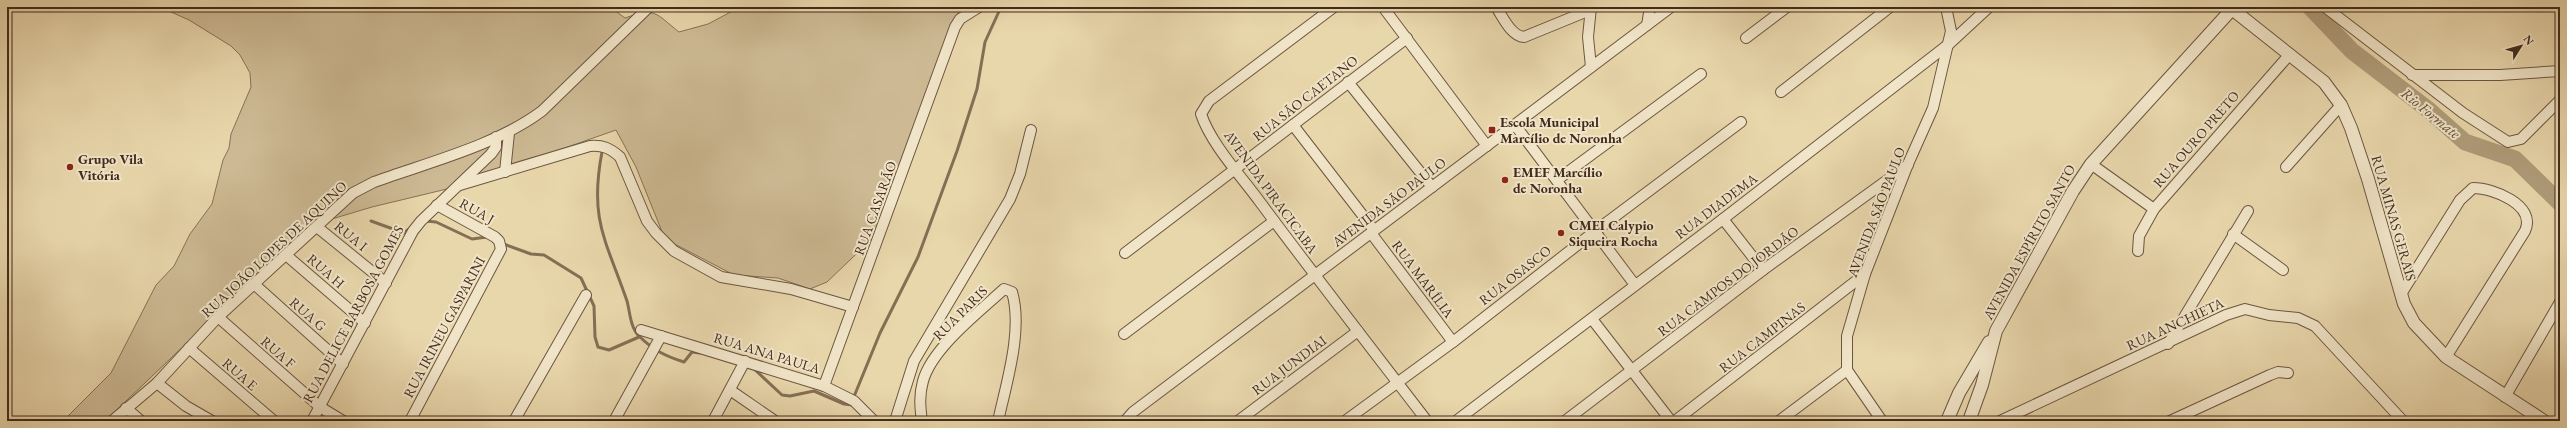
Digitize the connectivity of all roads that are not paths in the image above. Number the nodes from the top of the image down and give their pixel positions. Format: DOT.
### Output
graph roads {
  1 [pos="649,7"];
  2 [pos="979,7"];
  3 [pos="1334,7"];
  4 [pos="1383,7"];
  5 [pos="1496,7"];
  6 [pos="1650,7"];
  7 [pos="1671,7"];
  8 [pos="1787,7"];
  9 [pos="1890,7"];
  10 [pos="1946,7"];
  11 [pos="1989,7"];
  12 [pos="2325,7"];
  13 [pos="1590,8"];
  14 [pos="2231,8"];
  15 [pos="1647,25"];
  16 [pos="1407,38"];
  17 [pos="1746,38"];
  18 [pos="1949,44"];
  19 [pos="2290,54"];
  20 [pos="1591,67"];
  21 [pos="2560,71"];
  22 [pos="1701,74"];
  23 [pos="2412,75"];
  24 [pos="1348,82"];
  25 [pos="1781,92"];
  26 [pos="2560,100"];
  27 [pos="2341,105"];
  28 [pos="1741,122"];
  29 [pos="1293,125"];
  30 [pos="1515,125"];
  31 [pos="1031,130"];
  32 [pos="509,133"];
  33 [pos="496,138"];
  34 [pos="1487,146"];
  35 [pos="1908,164"];
  36 [pos="2090,164"];
  37 [pos="2286,167"];
  38 [pos="1236,169"];
  39 [pos="505,172"];
  40 [pos="1557,180"];
  41 [pos="460,185"];
  42 [pos="1432,187"];
  43 [pos="437,205"];
  44 [pos="2154,209"];
  45 [pos="2248,211"];
  46 [pos="1723,219"];
  47 [pos="1274,221"];
  48 [pos="317,227"];
  49 [pos="1373,231"];
  50 [pos="1594,232"];
  51 [pos="2233,234"];
  52 [pos="501,245"];
  53 [pos="2138,251"];
  54 [pos="1125,253"];
  55 [pos="286,255"];
  56 [pos="1763,270"];
  57 [pos="2283,270"];
  58 [pos="1865,274"];
  59 [pos="1314,275"];
  60 [pos="386,283"];
  61 [pos="254,284"];
  62 [pos="1636,285"];
  63 [pos="2401,294"];
  64 [pos="586,295"];
  65 [pos="2560,302"];
  66 [pos="853,307"];
  67 [pos="218,318"];
  68 [pos="1592,319"];
  69 [pos="365,323"];
  70 [pos="641,330"];
  71 [pos="1358,331"];
  72 [pos="1996,331"];
  73 [pos="1124,334"];
  74 [pos="661,336"];
  75 [pos="1452,342"];
  76 [pos="2168,344"];
  77 [pos="189,348"];
  78 [pos="2446,357"];
  79 [pos="745,361"];
  80 [pos="343,364"];
  81 [pos="1847,370"];
  82 [pos="1632,371"];
  83 [pos="2288,373"];
  84 [pos="1966,380"];
  85 [pos="1397,382"];
  86 [pos="157,383"];
  87 [pos="1982,385"];
  88 [pos="824,386"];
  89 [pos="730,390"];
  90 [pos="2505,397"];
  91 [pos="320,407"];
  92 [pos="126,408"];
  93 [pos="112,421"];
  94 [pos="141,421"];
  95 [pos="212,421"];
  96 [pos="274,421"];
  97 [pos="312,421"];
  98 [pos="343,421"];
  99 [pos="410,421"];
  100 [pos="514,421"];
  101 [pos="614,421"];
  102 [pos="713,421"];
  103 [pos="775,421"];
  104 [pos="874,421"];
  105 [pos="895,421"];
  106 [pos="922,421"];
  107 [pos="1001,421"];
  108 [pos="1125,421"];
  109 [pos="1238,421"];
  110 [pos="1345,421"];
  111 [pos="1428,421"];
  112 [pos="1456,421"];
  113 [pos="1565,421"];
  114 [pos="1671,421"];
  115 [pos="1675,421"];
  116 [pos="1779,421"];
  117 [pos="1882,421"];
  118 [pos="1947,421"];
  119 [pos="1969,421"];
  120 [pos="2000,421"];
  121 [pos="2170,421"];
  122 [pos="2403,421"];
  123 [pos="2544,421"];
  1 -- 32 [label="street, RUA JOÃO LOPES DE AQUINO"];
  2 -- 66 [label="street, RUA CASARÃO"];
  3 -- 38 [label="street, AVENIDA PIRACICABA"];
  4 -- 16 [label="street"];
  5 -- 13 [label="street"];
  6 -- 15 [label="street"];
  7 -- 15 [label="street, AVENIDA SÃO PAULO"];
  8 -- 17 [label="street"];
  9 -- 25 [label="street"];
  10 -- 18 [label="street, AVENIDA SÃO PAULO"];
  11 -- 18 [label="street, RUA DIADEMA"];
  12 -- 23 [label="street"];
  13 -- 20 [label="street"];
  14 -- 19 [label="street, RUA MINAS GERAIS"];
  14 -- 36 [label="street, AVENIDA ESPÍRITO SANTO"];
  15 -- 20 [label="street, AVENIDA SÃO PAULO"];
  16 -- 24 [label="street, RUA SÃO CAETANO"];
  16 -- 34 [label="street"];
  18 -- 35 [label="street, AVENIDA SÃO PAULO"];
  18 -- 46 [label="street, RUA DIADEMA"];
  19 -- 27 [label="street, RUA MINAS GERAIS"];
  19 -- 44 [label="street, RUA OURO PRETO"];
  20 -- 30 [label="street, AVENIDA SÃO PAULO"];
  21 -- 23 [label="street"];
  22 -- 40 [label="street"];
  23 -- 26 [label="street"];
  24 -- 29 [label="street, RUA SÃO CAETANO"];
  24 -- 42 [label="street"];
  27 -- 37 [label="street"];
  27 -- 63 [label="street, RUA MINAS GERAIS"];
  28 -- 50 [label="street, RUA OSASCO"];
  29 -- 38 [label="street, RUA SÃO CAETANO"];
  29 -- 49 [label="street, RUA MARÍLIA"];
  30 -- 34 [label="street, AVENIDA SÃO PAULO"];
  30 -- 40 [label="street"];
  31 -- 105 [label="street"];
  32 -- 33 [label="street, RUA JOÃO LOPES DE AQUINO"];
  32 -- 39 [label="street"];
  33 -- 41 [label="street, RUA DELICE BARBOSA GOMES"];
  33 -- 48 [label="street, RUA JOÃO LOPES DE AQUINO"];
  34 -- 42 [label="street, AVENIDA SÃO PAULO"];
  35 -- 56 [label="street, RUA CAMPOS DO JORDÃO"];
  35 -- 58 [label="street, AVENIDA SÃO PAULO"];
  36 -- 44 [label="street"];
  36 -- 72 [label="street, AVENIDA ESPÍRITO SANTO"];
  38 -- 47 [label="street, AVENIDA PIRACICABA"];
  38 -- 54 [label="street, RUA SÃO CAETANO"];
  39 -- 41 [label="street"];
  39 -- 66 [label="street"];
  40 -- 50 [label="street"];
  41 -- 43 [label="street, RUA DELICE BARBOSA GOMES"];
  42 -- 49 [label="street, AVENIDA SÃO PAULO"];
  43 -- 52 [label="street, RUA J"];
  43 -- 60 [label="street, RUA DELICE BARBOSA GOMES"];
  44 -- 53 [label="street, RUA OURO PRETO"];
  45 -- 51 [label="street"];
  46 -- 56 [label="street"];
  46 -- 62 [label="street, RUA DIADEMA"];
  47 -- 59 [label="street, AVENIDA PIRACICABA"];
  47 -- 73 [label="street"];
  48 -- 55 [label="street, RUA JOÃO LOPES DE AQUINO"];
  48 -- 60 [label="street, RUA I"];
  49 -- 59 [label="street, AVENIDA SÃO PAULO"];
  49 -- 75 [label="street, RUA MARÍLIA"];
  50 -- 62 [label="street"];
  50 -- 75 [label="street, RUA OSASCO"];
  51 -- 57 [label="street"];
  51 -- 76 [label="street"];
  52 -- 99 [label="street, RUA IRINEU GASPARINI"];
  55 -- 61 [label="street, RUA JOÃO LOPES DE AQUINO"];
  55 -- 69 [label="street, RUA H"];
  56 -- 82 [label="street, RUA CAMPOS DO JORDÃO"];
  58 -- 81 [label="street, AVENIDA SÃO PAULO"];
  58 -- 115 [label="street, RUA CAMPINAS"];
  59 -- 71 [label="street, AVENIDA PIRACICABA"];
  59 -- 108 [label="street, AVENIDA SÃO PAULO"];
  60 -- 69 [label="street, RUA DELICE BARBOSA GOMES"];
  61 -- 67 [label="street, RUA JOÃO LOPES DE AQUINO"];
  61 -- 80 [label="street, RUA G"];
  62 -- 68 [label="street, RUA DIADEMA"];
  63 -- 78 [label="street, RUA MINAS GERAIS"];
  63 -- 78 [label="street"];
  64 -- 100 [label="street"];
  65 -- 90 [label="street"];
  66 -- 88 [label="street, RUA CASARÃO"];
  67 -- 77 [label="street, RUA JOÃO LOPES DE AQUINO"];
  67 -- 91 [label="street, RUA F"];
  68 -- 82 [label="street"];
  68 -- 112 [label="street, RUA DIADEMA"];
  69 -- 80 [label="street, RUA DELICE BARBOSA GOMES"];
  70 -- 74 [label="street, RUA ANA PAULA"];
  71 -- 85 [label="street, AVENIDA PIRACICABA"];
  71 -- 109 [label="street, RUA JUNDIAI"];
  72 -- 84 [label="street"];
  72 -- 87 [label="street, AVENIDA ESPÍRITO SANTO"];
  74 -- 79 [label="street, RUA ANA PAULA"];
  74 -- 101 [label="street"];
  75 -- 85 [label="street, RUA OSASCO"];
  76 -- 120 [label="street, RUA ANCHIETA"];
  76 -- 122 [label="street, RUA ANCHIETA"];
  77 -- 86 [label="street, RUA JOÃO LOPES DE AQUINO"];
  77 -- 96 [label="street, RUA E"];
  78 -- 90 [label="street, RUA MINAS GERAIS"];
  79 -- 88 [label="street, RUA ANA PAULA"];
  79 -- 89 [label="street"];
  80 -- 91 [label="street, RUA DELICE BARBOSA GOMES"];
  81 -- 116 [label="street"];
  81 -- 117 [label="street"];
  82 -- 113 [label="street, RUA CAMPOS DO JORDÃO"];
  82 -- 114 [label="street"];
  83 -- 121 [label="street"];
  84 -- 87 [label="street"];
  84 -- 118 [label="street"];
  85 -- 110 [label="street, RUA OSASCO"];
  85 -- 111 [label="street, AVENIDA PIRACICABA"];
  86 -- 92 [label="street, RUA JOÃO LOPES DE AQUINO"];
  86 -- 95 [label="street"];
  87 -- 119 [label="street, AVENIDA ESPÍRITO SANTO"];
  88 -- 104 [label="street, RUA ANA PAULA"];
  89 -- 102 [label="street"];
  89 -- 103 [label="street"];
  90 -- 123 [label="street, RUA MINAS GERAIS"];
  91 -- 97 [label="street, RUA DELICE BARBOSA GOMES"];
  91 -- 98 [label="street, RUA F"];
  92 -- 93 [label="street, RUA JOÃO LOPES DE AQUINO"];
  92 -- 94 [label="street"];
  106 -- 107 [label="street, RUA PARIS"];
}
